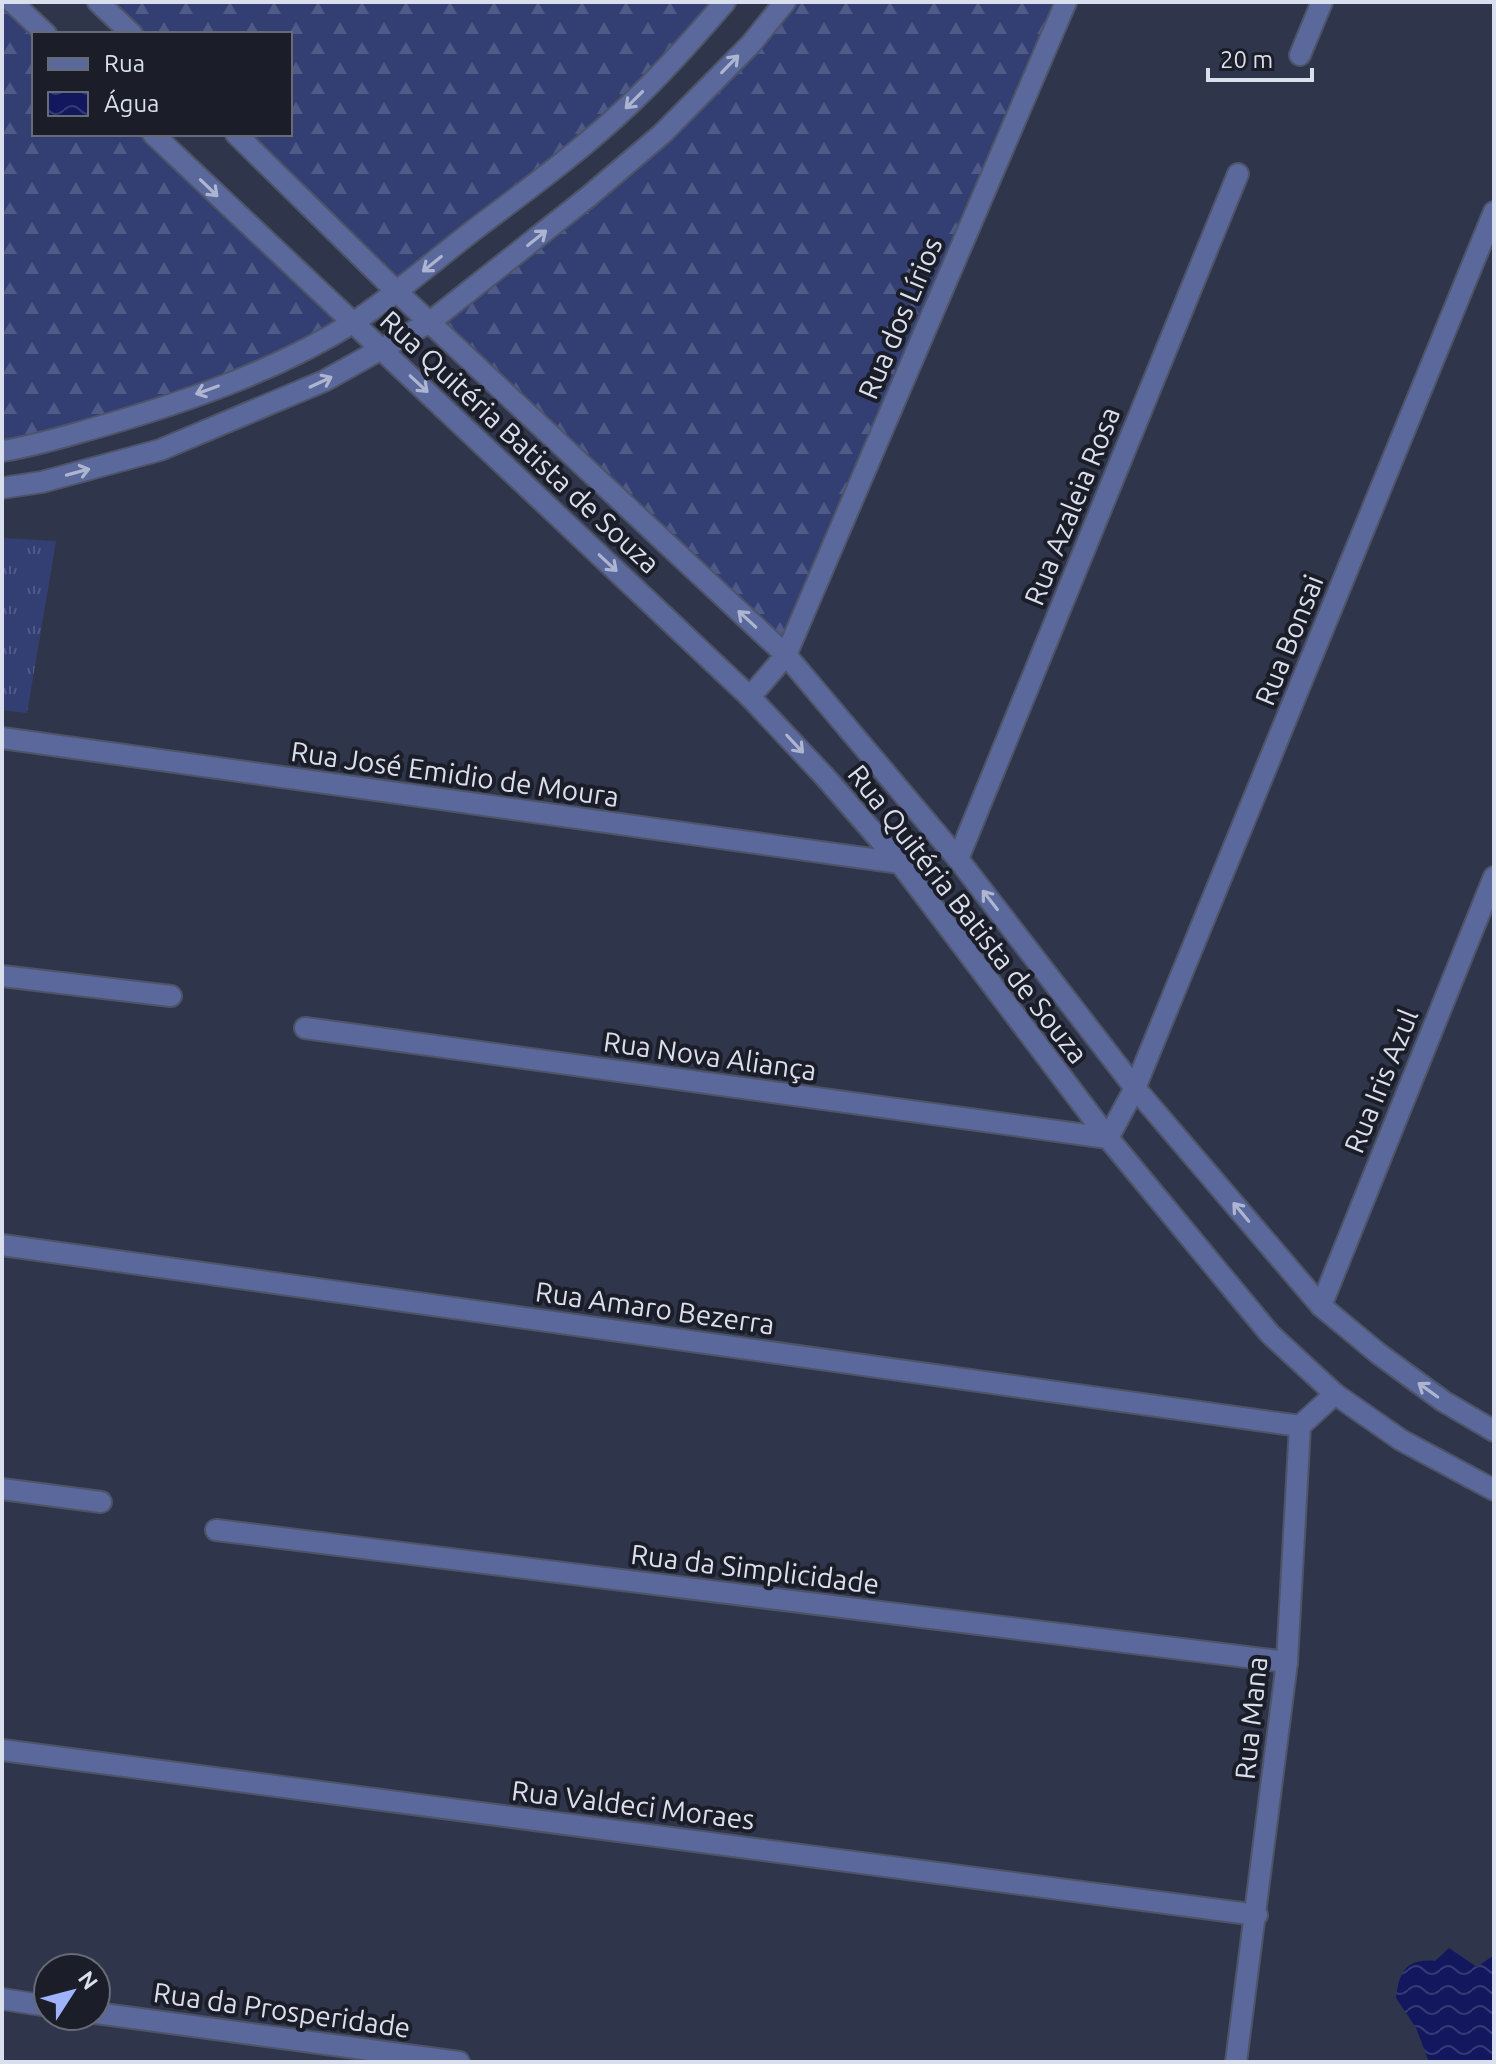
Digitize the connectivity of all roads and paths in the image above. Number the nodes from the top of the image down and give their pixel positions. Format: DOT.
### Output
graph roads {
  1 [pos="12,2"];
  2 [pos="98,2"];
  3 [pos="725,2"];
  4 [pos="785,2"];
  5 [pos="1066,2"];
  6 [pos="1322,2"];
  7 [pos="44,32"];
  8 [pos="130,32"];
  9 [pos="1300,55"];
  10 [pos="155,136"];
  11 [pos="238,136"];
  12 [pos="1238,174"];
  13 [pos="1494,212"];
  14 [pos="397,292"];
  15 [pos="430,322"];
  16 [pos="351,323"];
  17 [pos="383,350"];
  18 [pos="2,451"];
  19 [pos="2,488"];
  20 [pos="786,655"];
  21 [pos="750,697"];
  22 [pos="2,738"];
  23 [pos="958,859"];
  24 [pos="900,863"];
  25 [pos="1494,877"];
  26 [pos="2,976"];
  27 [pos="171,996"];
  28 [pos="305,1028"];
  29 [pos="1135,1088"];
  30 [pos="1108,1138"];
  31 [pos="2,1245"];
  32 [pos="1321,1306"];
  33 [pos="1335,1394"];
  34 [pos="1300,1426"];
  35 [pos="1494,1431"];
  36 [pos="2,1489"];
  37 [pos="1494,1490"];
  38 [pos="101,1502"];
  39 [pos="216,1530"];
  40 [pos="1287,1662"];
  41 [pos="2,1750"];
  42 [pos="1257,1915"];
  43 [pos="2,1999"];
  44 [pos="32,2004"];
  45 [pos="112,2015"];
  46 [pos="459,2062"];
  47 [pos="1236,2062"];
  1 -- 7 [label="street"];
  2 -- 8 [label="street"];
  3 -- 14 [label="street, one-way"];
  15 -- 4 [label="street, one-way"];
  5 -- 20 [label="street, Rua dos Lírios"];
  6 -- 9 [label="street"];
  10 -- 16 [label="street, Rua Quitéria Batista de Souza, one-way"];
  11 -- 14 [label="street, Rua Quitéria Batista de Souza"];
  12 -- 23 [label="street, Rua Azaleia Rosa"];
  13 -- 29 [label="street, Rua Bonsai"];
  14 -- 15 [label="street, Rua Quitéria Batista de Souza"];
  14 -- 16 [label="street"];
  15 -- 17 [label="street"];
  20 -- 15 [label="street, Rua Quitéria Batista de Souza, one-way"];
  16 -- 17 [label="street, Rua Quitéria Batista de Souza"];
  16 -- 18 [label="street, one-way"];
  19 -- 17 [label="street, one-way"];
  17 -- 21 [label="street, Rua Quitéria Batista de Souza, one-way"];
  20 -- 21 [label="street, Rua dos Lírios"];
  20 -- 23 [label="street, Rua Quitéria Batista de Souza"];
  21 -- 24 [label="street, Rua Quitéria Batista de Souza, one-way"];
  22 -- 24 [label="street, Rua José Emidio de Moura"];
  29 -- 23 [label="street, Rua Quitéria Batista de Souza, one-way"];
  24 -- 30 [label="street, Rua Quitéria Batista de Souza"];
  25 -- 32 [label="street, Rua Iris Azul"];
  26 -- 27 [label="street"];
  28 -- 30 [label="street, Rua Nova Aliança"];
  29 -- 30 [label="street, Rua Bonsai"];
  32 -- 29 [label="street, Rua Quitéria Batista de Souza, one-way"];
  30 -- 33 [label="street, Rua Quitéria Batista de Souza"];
  31 -- 34 [label="street, Rua Amaro Bezerra"];
  35 -- 32 [label="street, Rua Quitéria Batista de Souza, one-way"];
  33 -- 34 [label="street"];
  33 -- 37 [label="street, Rua Quitéria Batista de Souza"];
  34 -- 40 [label="street, Rua Mana"];
  36 -- 38 [label="street"];
  39 -- 40 [label="street, Rua da Simplicidade"];
  40 -- 42 [label="street, Rua Mana"];
  41 -- 42 [label="street, Rua Valdeci Moraes"];
  42 -- 47 [label="street, Rua Mana"];
  43 -- 44 [label="street"];
  45 -- 46 [label="street, Rua da Prosperidade"];
}
